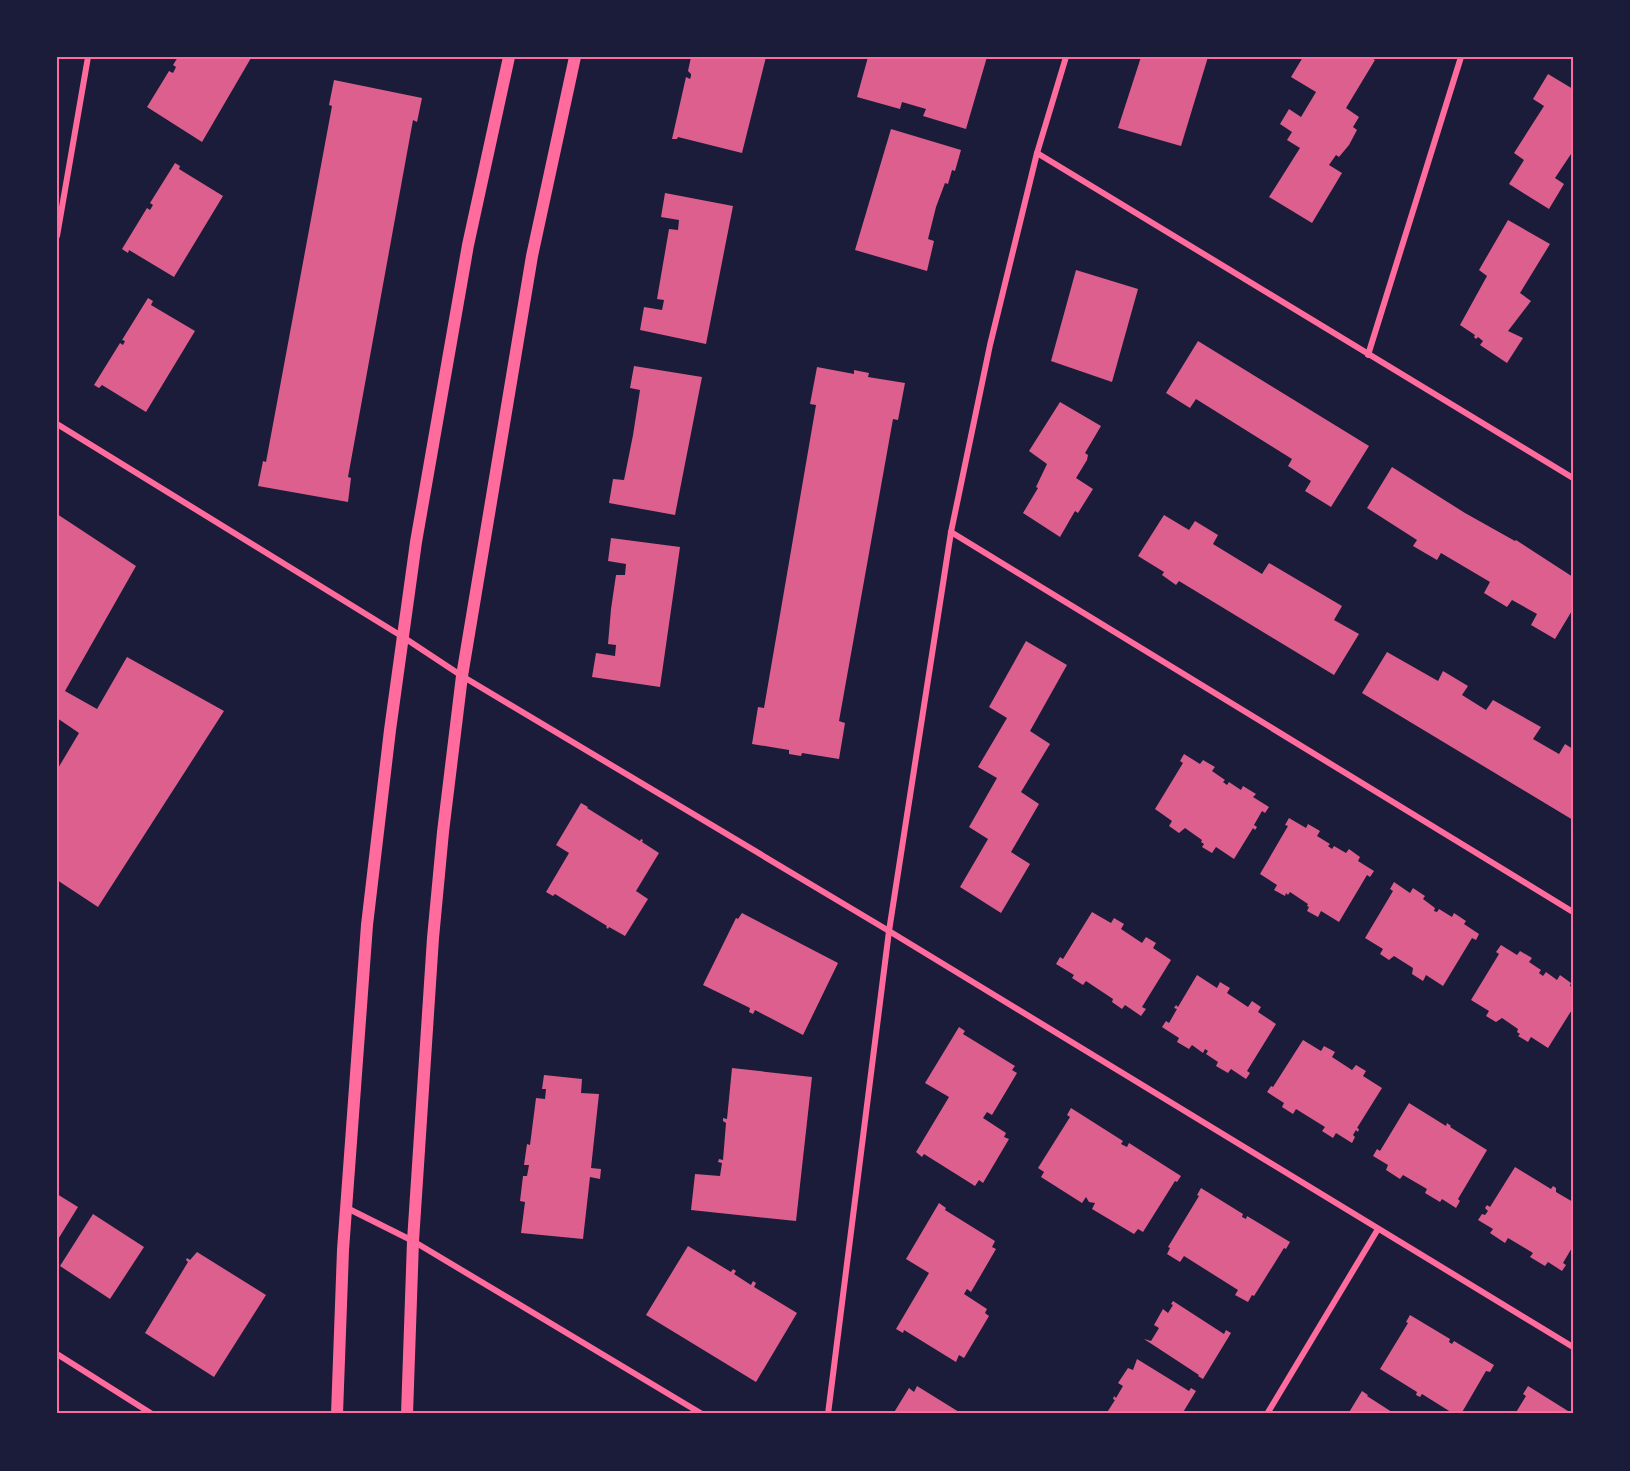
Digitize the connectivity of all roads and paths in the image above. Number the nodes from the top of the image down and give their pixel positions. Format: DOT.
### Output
graph roads {
  1 [pos="88,57"];
  2 [pos="509,57"];
  3 [pos="575,57"];
  4 [pos="1066,57"];
  5 [pos="1461,57"];
  6 [pos="1037,153"];
  7 [pos="57,236"];
  8 [pos="1368,355"];
  9 [pos="57,424"];
  10 [pos="1573,478"];
  11 [pos="951,532"];
  12 [pos="403,638"];
  13 [pos="462,676"];
  14 [pos="1573,912"];
  15 [pos="889,931"];
  16 [pos="347,1208"];
  17 [pos="1378,1229"];
  18 [pos="413,1241"];
  19 [pos="1573,1347"];
  20 [pos="57,1354"];
  21 [pos="153,1414"];
  22 [pos="337,1414"];
  23 [pos="407,1414"];
  24 [pos="702,1414"];
  25 [pos="828,1414"];
  26 [pos="1267,1414"];
  1 -- 7 [label="street"];
  2 -- 12 [label="main road"];
  3 -- 13 [label="main road"];
  4 -- 6 [label="street"];
  5 -- 8 [label="street"];
  6 -- 8 [label="street"];
  6 -- 11 [label="street"];
  8 -- 10 [label="street"];
  9 -- 12 [label="street"];
  11 -- 14 [label="street"];
  11 -- 15 [label="street"];
  12 -- 13 [label="street"];
  12 -- 16 [label="main road"];
  13 -- 15 [label="street"];
  13 -- 18 [label="main road"];
  15 -- 17 [label="street"];
  15 -- 25 [label="street"];
  16 -- 18 [label="street"];
  16 -- 22 [label="main road"];
  17 -- 19 [label="street"];
  17 -- 26 [label="street"];
  18 -- 23 [label="main road"];
  18 -- 24 [label="street"];
  20 -- 21 [label="street"];
}
